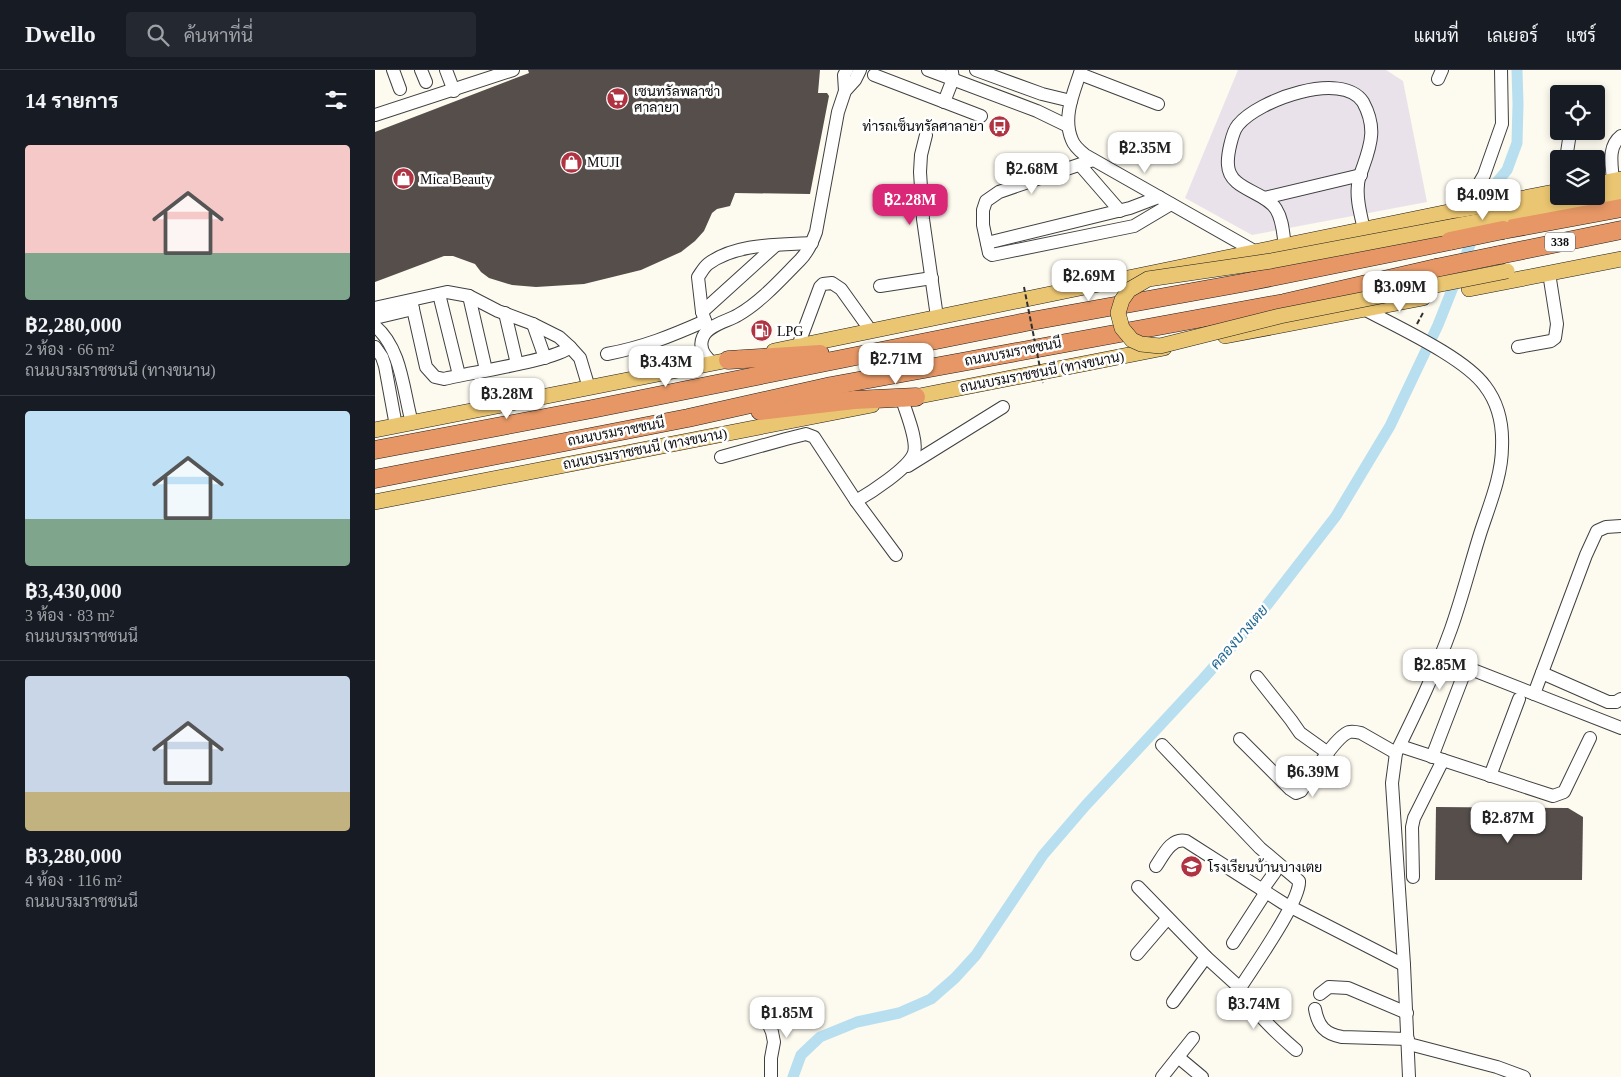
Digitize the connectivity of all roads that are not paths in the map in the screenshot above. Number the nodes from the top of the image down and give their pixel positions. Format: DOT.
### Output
graph roads {
  1 [pos="393,70"];
  2 [pos="446,70"];
  3 [pos="513,70"];
  4 [pos="847,70"];
  5 [pos="860,70"];
  6 [pos="928,70"];
  7 [pos="976,70"];
  8 [pos="1501,70"];
  9 [pos="1081,72"];
  10 [pos="874,75"];
  11 [pos="953,75"];
  12 [pos="400,89"];
  13 [pos="454,90"];
  14 [pos="845,91"];
  15 [pos="1041,94"];
  16 [pos="1071,101"];
  17 [pos="944,102"];
  18 [pos="1158,104"];
  19 [pos="1037,111"];
  20 [pos="375,115"];
  21 [pos="981,116"];
  22 [pos="1068,126"];
  23 [pos="926,135"];
  24 [pos="1621,136"];
  25 [pos="1093,160"];
  26 [pos="1080,165"];
  27 [pos="1361,175"];
  28 [pos="1605,184"];
  29 [pos="1618,184"];
  30 [pos="1472,196"];
  31 [pos="1550,196"];
  32 [pos="1159,197"];
  33 [pos="1264,198"];
  34 [pos="1171,204"];
  35 [pos="1621,208"];
  36 [pos="1120,211"];
  37 [pos="1503,216"];
  38 [pos="1059,225"];
  39 [pos="1363,230"];
  40 [pos="1621,230"];
  41 [pos="1062,241"];
  42 [pos="987,242"];
  43 [pos="812,243"];
  44 [pos="775,245"];
  45 [pos="1285,246"];
  46 [pos="1621,249"];
  47 [pos="1256,252"];
  48 [pos="1621,259"];
  49 [pos="1549,273"];
  50 [pos="932,278"];
  51 [pos="880,286"];
  52 [pos="439,294"];
  53 [pos="469,296"];
  54 [pos="412,305"];
  55 [pos="375,308"];
  56 [pos="1364,309"];
  57 [pos="505,313"];
  58 [pos="375,318"];
  59 [pos="937,318"];
  60 [pos="705,321"];
  61 [pos="533,324"];
  62 [pos="375,326"];
  63 [pos="871,331"];
  64 [pos="798,346"];
  65 [pos="375,347"];
  66 [pos="570,347"];
  67 [pos="1518,347"];
  68 [pos="883,351"];
  69 [pos="607,354"];
  70 [pos="545,358"];
  71 [pos="721,362"];
  72 [pos="517,364"];
  73 [pos="486,370"];
  74 [pos="459,375"];
  75 [pos="589,388"];
  76 [pos="909,398"];
  77 [pos="1003,407"];
  78 [pos="688,418"];
  79 [pos="412,423"];
  80 [pos="396,426"];
  81 [pos="375,430"];
  82 [pos="375,450"];
  83 [pos="721,458"];
  84 [pos="897,473"];
  85 [pos="375,479"];
  86 [pos="375,502"];
  87 [pos="856,502"];
  88 [pos="1621,526"];
  89 [pos="896,556"];
  90 [pos="1440,657"];
  91 [pos="1542,673"];
  92 [pos="1257,677"];
  93 [pos="1462,679"];
  94 [pos="1534,694"];
  95 [pos="1519,699"];
  96 [pos="1621,699"];
  97 [pos="1621,728"];
  98 [pos="1590,738"];
  99 [pos="1240,739"];
  100 [pos="1161,745"];
  101 [pos="1398,750"];
  102 [pos="1328,753"];
  103 [pos="1438,759"];
  104 [pos="1490,776"];
  105 [pos="1156,866"];
  106 [pos="1275,872"];
  107 [pos="1413,877"];
  108 [pos="1138,887"];
  109 [pos="1264,891"];
  110 [pos="1291,907"];
  111 [pos="1167,919"];
  112 [pos="1233,943"];
  113 [pos="1137,954"];
  114 [pos="1207,957"];
  115 [pos="1404,965"];
  116 [pos="1239,988"];
  117 [pos="1320,994"];
  118 [pos="1173,1002"];
  119 [pos="762,1009"];
  120 [pos="1315,1010"];
  121 [pos="1407,1013"];
  122 [pos="1193,1038"];
  123 [pos="1408,1041"];
  124 [pos="1296,1050"];
  125 [pos="1178,1057"];
  126 [pos="771,1077"];
  127 [pos="1163,1077"];
  128 [pos="1202,1077"];
  129 [pos="1409,1077"];
  130 [pos="1524,1077"];
  1 -- 12 [label="street"];
  2 -- 13 [label="street"];
  3 -- 13 [label="street"];
  4 -- 14 [label="street"];
  5 -- 14 [label="street"];
  6 -- 11 [label="street"];
  7 -- 15 [label="street"];
  8 -- 30 [label="street"];
  9 -- 16 [label="street"];
  9 -- 18 [label="street"];
  10 -- 17 [label="street"];
  11 -- 17 [label="street"];
  11 -- 19 [label="street"];
  13 -- 20 [label="street"];
  14 -- 43 [label="street"];
  15 -- 16 [label="street"];
  15 -- 19 [label="street"];
  16 -- 22 [label="street"];
  17 -- 21 [label="street"];
  19 -- 22 [label="street"];
  22 -- 25 [label="street"];
  23 -- 50 [label="street"];
  24 -- 29 [label="street"];
  25 -- 26 [label="street"];
  25 -- 32 [label="street"];
  26 -- 36 [label="street"];
  26 -- 42 [label="street"];
  27 -- 33 [label="street"];
  27 -- 33 [label="street"];
  27 -- 39 [label="street"];
  28 -- 29 [label="main road"];
  29 -- 37 [label="main road"];
  31 -- 37 [label="main road, 338"];
  32 -- 34 [label="street"];
  32 -- 36 [label="street"];
  33 -- 45 [label="street"];
  34 -- 41 [label="street"];
  34 -- 47 [label="street"];
  35 -- 37 [label="highway, ถนนบรมราชชนนี / 338"];
  36 -- 38 [label="street"];
  37 -- 39 [label="main road, 338, bridge"];
  37 -- 46 [label="main road, bridge"];
  37 -- 68 [label="highway, ถนนบรมราชชนนี / 338, bridge"];
  38 -- 41 [label="street"];
  38 -- 42 [label="street"];
  39 -- 45 [label="main road, 338"];
  40 -- 78 [label="highway, ถนนบรมราชชนนี / 338, bridge"];
  41 -- 42 [label="street"];
  43 -- 44 [label="street"];
  43 -- 60 [label="street"];
  44 -- 60 [label="street"];
  44 -- 60 [label="street"];
  45 -- 47 [label="main road, 338"];
  47 -- 59 [label="main road, 338"];
  48 -- 49 [label="main road, ถนนบรมราชชนนี (ทางขนาน) / 338"];
  49 -- 56 [label="main road, ถนนบรมราชชนนี (ทางขนาน) / 338"];
  49 -- 67 [label="street"];
  50 -- 51 [label="street"];
  50 -- 59 [label="street"];
  52 -- 53 [label="street"];
  52 -- 54 [label="street"];
  52 -- 74 [label="street"];
  53 -- 57 [label="street"];
  53 -- 73 [label="street"];
  54 -- 55 [label="street"];
  54 -- 58 [label="street"];
  54 -- 74 [label="street"];
  56 -- 76 [label="main road, ถนนบรมราชชนนี (ทางขนาน) / 338"];
  56 -- 90 [label="street"];
  57 -- 61 [label="street"];
  57 -- 72 [label="street"];
  59 -- 63 [label="main road, 338"];
  60 -- 69 [label="street"];
  60 -- 71 [label="street"];
  61 -- 66 [label="street"];
  61 -- 70 [label="street"];
  62 -- 79 [label="street"];
  63 -- 64 [label="main road, 338"];
  63 -- 64 [label="street"];
  64 -- 71 [label="main road, 338"];
  65 -- 80 [label="street"];
  66 -- 70 [label="street"];
  66 -- 75 [label="street"];
  68 -- 71 [label="highway"];
  68 -- 82 [label="highway, ถนนบรมราชชนนี / 338"];
  70 -- 72 [label="street"];
  71 -- 75 [label="main road, 338"];
  72 -- 73 [label="street"];
  73 -- 74 [label="street"];
  75 -- 79 [label="main road, 338"];
  76 -- 78 [label="highway"];
  76 -- 84 [label="street"];
  76 -- 86 [label="main road, ถนนบรมราชชนนี (ทางขนาน) / 338"];
  77 -- 84 [label="street"];
  78 -- 85 [label="highway, ถนนบรมราชชนนี / 338"];
  79 -- 80 [label="main road, 338"];
  80 -- 81 [label="main road, 338"];
  83 -- 87 [label="street"];
  84 -- 87 [label="street"];
  87 -- 89 [label="street"];
  88 -- 91 [label="street"];
  90 -- 94 [label="street"];
  90 -- 101 [label="street"];
  91 -- 94 [label="street"];
  91 -- 96 [label="street"];
  92 -- 102 [label="street"];
  93 -- 103 [label="street"];
  94 -- 97 [label="street"];
  95 -- 104 [label="street"];
  98 -- 104 [label="street"];
  99 -- 102 [label="street"];
  100 -- 110 [label="street"];
  101 -- 102 [label="street"];
  101 -- 103 [label="street"];
  101 -- 115 [label="street"];
  103 -- 104 [label="street"];
  103 -- 107 [label="street"];
  105 -- 109 [label="street"];
  106 -- 109 [label="street"];
  108 -- 111 [label="street"];
  109 -- 110 [label="street"];
  109 -- 112 [label="street"];
  110 -- 115 [label="street"];
  110 -- 116 [label="street"];
  111 -- 113 [label="street"];
  111 -- 114 [label="street"];
  114 -- 116 [label="street"];
  114 -- 118 [label="street"];
  115 -- 121 [label="street"];
  116 -- 124 [label="street"];
  117 -- 121 [label="street"];
  119 -- 126 [label="street"];
  120 -- 123 [label="street"];
  121 -- 123 [label="street"];
  122 -- 125 [label="street"];
  123 -- 129 [label="street"];
  123 -- 130 [label="street"];
  125 -- 127 [label="street"];
  125 -- 128 [label="street"];
}
